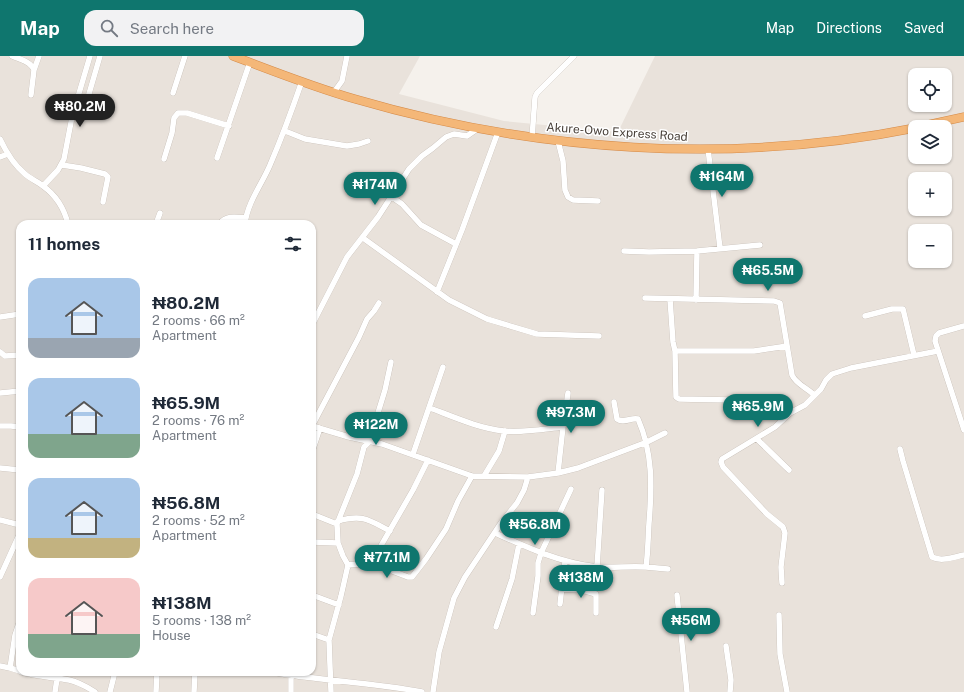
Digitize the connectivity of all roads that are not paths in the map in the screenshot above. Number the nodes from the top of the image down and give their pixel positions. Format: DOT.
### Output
graph roads {
  1 [pos="12,56"];
  2 [pos="39,56"];
  3 [pos="90,56"];
  4 [pos="100,56"];
  5 [pos="184,56"];
  6 [pos="233,56"];
  7 [pos="347,56"];
  8 [pos="574,56"];
  9 [pos="250,62"];
  10 [pos="34,70"];
  11 [pos="302,81"];
  12 [pos="334,92"];
  13 [pos="173,93"];
  14 [pos="31,95"];
  15 [pos="84,111"];
  16 [pos="964,117"];
  17 [pos="950,120"];
  18 [pos="229,126"];
  19 [pos="477,129"];
  20 [pos="908,129"];
  21 [pos="285,131"];
  22 [pos="498,132"];
  23 [pos="532,138"];
  24 [pos="0,139"];
  25 [pos="368,141"];
  26 [pos="558,141"];
  27 [pos="708,149"];
  28 [pos="8,154"];
  29 [pos="0,157"];
  30 [pos="217,158"];
  31 [pos="164,159"];
  32 [pos="62,165"];
  33 [pos="43,186"];
  34 [pos="392,196"];
  35 [pos="598,201"];
  36 [pos="103,202"];
  37 [pos="160,213"];
  38 [pos="67,220"];
  39 [pos="157,220"];
  40 [pos="223,220"];
  41 [pos="241,220"];
  42 [pos="245,220"];
  43 [pos="363,238"];
  44 [pos="456,244"];
  45 [pos="760,245"];
  46 [pos="720,248"];
  47 [pos="624,251"];
  48 [pos="697,251"];
  49 [pos="437,292"];
  50 [pos="645,298"];
  51 [pos="670,299"];
  52 [pos="696,300"];
  53 [pos="379,303"];
  54 [pos="318,314"];
  55 [pos="16,315"];
  56 [pos="865,316"];
  57 [pos="0,317"];
  58 [pos="316,318"];
  59 [pos="964,326"];
  60 [pos="599,336"];
  61 [pos="787,346"];
  62 [pos="675,351"];
  63 [pos="938,351"];
  64 [pos="0,352"];
  65 [pos="16,355"];
  66 [pos="914,355"];
  67 [pos="391,362"];
  68 [pos="443,367"];
  69 [pos="16,391"];
  70 [pos="0,393"];
  71 [pos="568,393"];
  72 [pos="814,395"];
  73 [pos="731,400"];
  74 [pos="614,402"];
  75 [pos="430,408"];
  76 [pos="316,418"];
  77 [pos="0,426"];
  78 [pos="16,427"];
  79 [pos="316,427"];
  80 [pos="563,427"];
  81 [pos="320,428"];
  82 [pos="964,430"];
  83 [pos="505,431"];
  84 [pos="665,433"];
  85 [pos="757,439"];
  86 [pos="316,440"];
  87 [pos="369,442"];
  88 [pos="647,442"];
  89 [pos="900,449"];
  90 [pos="413,454"];
  91 [pos="428,460"];
  92 [pos="0,468"];
  93 [pos="16,470"];
  94 [pos="789,470"];
  95 [pos="558,473"];
  96 [pos="472,476"];
  97 [pos="484,476"];
  98 [pos="528,478"];
  99 [pos="571,489"];
  100 [pos="602,490"];
  101 [pos="316,515"];
  102 [pos="0,520"];
  103 [pos="338,523"];
  104 [pos="16,524"];
  105 [pos="390,531"];
  106 [pos="495,533"];
  107 [pos="16,542"];
  108 [pos="316,542"];
  109 [pos="338,543"];
  110 [pos="519,544"];
  111 [pos="541,553"];
  112 [pos="964,555"];
  113 [pos="565,561"];
  114 [pos="371,563"];
  115 [pos="348,565"];
  116 [pos="598,567"];
  117 [pos="646,567"];
  118 [pos="668,569"];
  119 [pos="0,576"];
  120 [pos="782,583"];
  121 [pos="562,589"];
  122 [pos="677,595"];
  123 [pos="316,597"];
  124 [pos="339,604"];
  125 [pos="560,604"];
  126 [pos="533,613"];
  127 [pos="596,613"];
  128 [pos="779,615"];
  129 [pos="496,627"];
  130 [pos="16,632"];
  131 [pos="316,635"];
  132 [pos="329,640"];
  133 [pos="726,646"];
  134 [pos="0,666"];
  135 [pos="10,668"];
  136 [pos="16,670"];
  137 [pos="35,676"];
  138 [pos="60,676"];
  139 [pos="114,676"];
  140 [pos="158,676"];
  141 [pos="195,676"];
  142 [pos="291,676"];
  143 [pos="59,679"];
  144 [pos="330,679"];
  145 [pos="55,692"];
  146 [pos="95,692"];
  147 [pos="110,692"];
  148 [pos="156,692"];
  149 [pos="194,692"];
  150 [pos="291,692"];
  151 [pos="331,692"];
  152 [pos="422,692"];
  153 [pos="433,692"];
  154 [pos="688,692"];
  155 [pos="730,692"];
  156 [pos="787,692"];
  1 -- 10 [label="street"];
  2 -- 10 [label="street"];
  3 -- 32 [label="street"];
  4 -- 15 [label="street"];
  5 -- 13 [label="street"];
  6 -- 9 [label="highway, Akure-Owo Express Road"];
  7 -- 12 [label="street"];
  8 -- 23 [label="street"];
  9 -- 11 [label="highway, Akure-Owo Express Road"];
  9 -- 18 [label="street"];
  10 -- 14 [label="street"];
  11 -- 12 [label="highway, Akure-Owo Express Road"];
  11 -- 21 [label="street"];
  12 -- 19 [label="highway, Akure-Owo Express Road"];
  16 -- 17 [label="highway, Akure-Owo Express Road"];
  18 -- 30 [label="street"];
  18 -- 31 [label="street"];
  19 -- 22 [label="highway, Akure-Owo Express Road"];
  19 -- 34 [label="street"];
  20 -- 27 [label="highway, Akure-Owo Express Road"];
  21 -- 25 [label="street"];
  21 -- 42 [label="street"];
  22 -- 23 [label="highway, Akure-Owo Express Road"];
  22 -- 44 [label="street"];
  23 -- 26 [label="highway, Akure-Owo Express Road"];
  24 -- 28 [label="street"];
  26 -- 27 [label="highway, Akure-Owo Express Road"];
  26 -- 35 [label="street"];
  27 -- 46 [label="street"];
  28 -- 29 [label="street"];
  28 -- 33 [label="street"];
  32 -- 33 [label="street"];
  32 -- 36 [label="street"];
  33 -- 38 [label="street"];
  34 -- 43 [label="street"];
  34 -- 44 [label="street"];
  37 -- 39 [label="street"];
  40 -- 41 [label="street"];
  43 -- 49 [label="street"];
  43 -- 54 [label="street"];
  44 -- 49 [label="street"];
  45 -- 46 [label="street"];
  46 -- 48 [label="street"];
  47 -- 48 [label="street"];
  48 -- 52 [label="street"];
  49 -- 60 [label="street"];
  50 -- 51 [label="street"];
  51 -- 52 [label="street"];
  51 -- 62 [label="street"];
  52 -- 61 [label="street"];
  53 -- 76 [label="street"];
  54 -- 58 [label="street"];
  55 -- 57 [label="street"];
  56 -- 66 [label="street"];
  59 -- 63 [label="street"];
  61 -- 62 [label="street"];
  61 -- 72 [label="street"];
  62 -- 73 [label="street"];
  63 -- 66 [label="street"];
  63 -- 82 [label="street"];
  64 -- 65 [label="street"];
  66 -- 72 [label="street"];
  67 -- 87 [label="street"];
  68 -- 75 [label="street"];
  69 -- 70 [label="street"];
  71 -- 80 [label="street"];
  72 -- 85 [label="street"];
  74 -- 88 [label="street"];
  75 -- 83 [label="street"];
  75 -- 90 [label="street"];
  77 -- 78 [label="street"];
  79 -- 81 [label="street"];
  80 -- 83 [label="street"];
  80 -- 95 [label="street"];
  81 -- 86 [label="street"];
  81 -- 87 [label="street"];
  83 -- 97 [label="street"];
  84 -- 88 [label="street"];
  85 -- 94 [label="street"];
  85 -- 120 [label="street"];
  87 -- 90 [label="street"];
  87 -- 103 [label="street"];
  88 -- 95 [label="street"];
  88 -- 117 [label="street"];
  89 -- 112 [label="street"];
  90 -- 91 [label="street"];
  91 -- 96 [label="street"];
  91 -- 105 [label="street"];
  92 -- 93 [label="street"];
  95 -- 98 [label="street"];
  96 -- 97 [label="street"];
  96 -- 114 [label="street"];
  97 -- 98 [label="street"];
  98 -- 106 [label="street"];
  99 -- 111 [label="street"];
  100 -- 116 [label="street"];
  101 -- 103 [label="street"];
  102 -- 104 [label="street"];
  103 -- 105 [label="street"];
  103 -- 109 [label="street"];
  105 -- 114 [label="street"];
  106 -- 110 [label="street"];
  106 -- 153 [label="street"];
  107 -- 119 [label="street"];
  108 -- 109 [label="street"];
  109 -- 115 [label="street"];
  110 -- 111 [label="street"];
  110 -- 129 [label="street"];
  111 -- 113 [label="street"];
  111 -- 126 [label="street"];
  113 -- 116 [label="street"];
  113 -- 121 [label="street"];
  114 -- 115 [label="street"];
  115 -- 124 [label="street"];
  116 -- 117 [label="street"];
  117 -- 118 [label="street"];
  121 -- 125 [label="street"];
  121 -- 127 [label="street"];
  122 -- 154 [label="street"];
  123 -- 124 [label="street"];
  124 -- 132 [label="street"];
  128 -- 156 [label="street"];
  130 -- 135 [label="street"];
  131 -- 132 [label="street"];
  132 -- 144 [label="street"];
  133 -- 155 [label="street"];
  134 -- 135 [label="street"];
  135 -- 136 [label="street"];
  137 -- 143 [label="street"];
  138 -- 143 [label="street"];
  139 -- 147 [label="street"];
  140 -- 148 [label="street"];
  141 -- 149 [label="street"];
  142 -- 144 [label="street"];
  142 -- 150 [label="street"];
  143 -- 145 [label="street"];
  143 -- 146 [label="street"];
  144 -- 151 [label="street"];
  144 -- 152 [label="street"];
}
